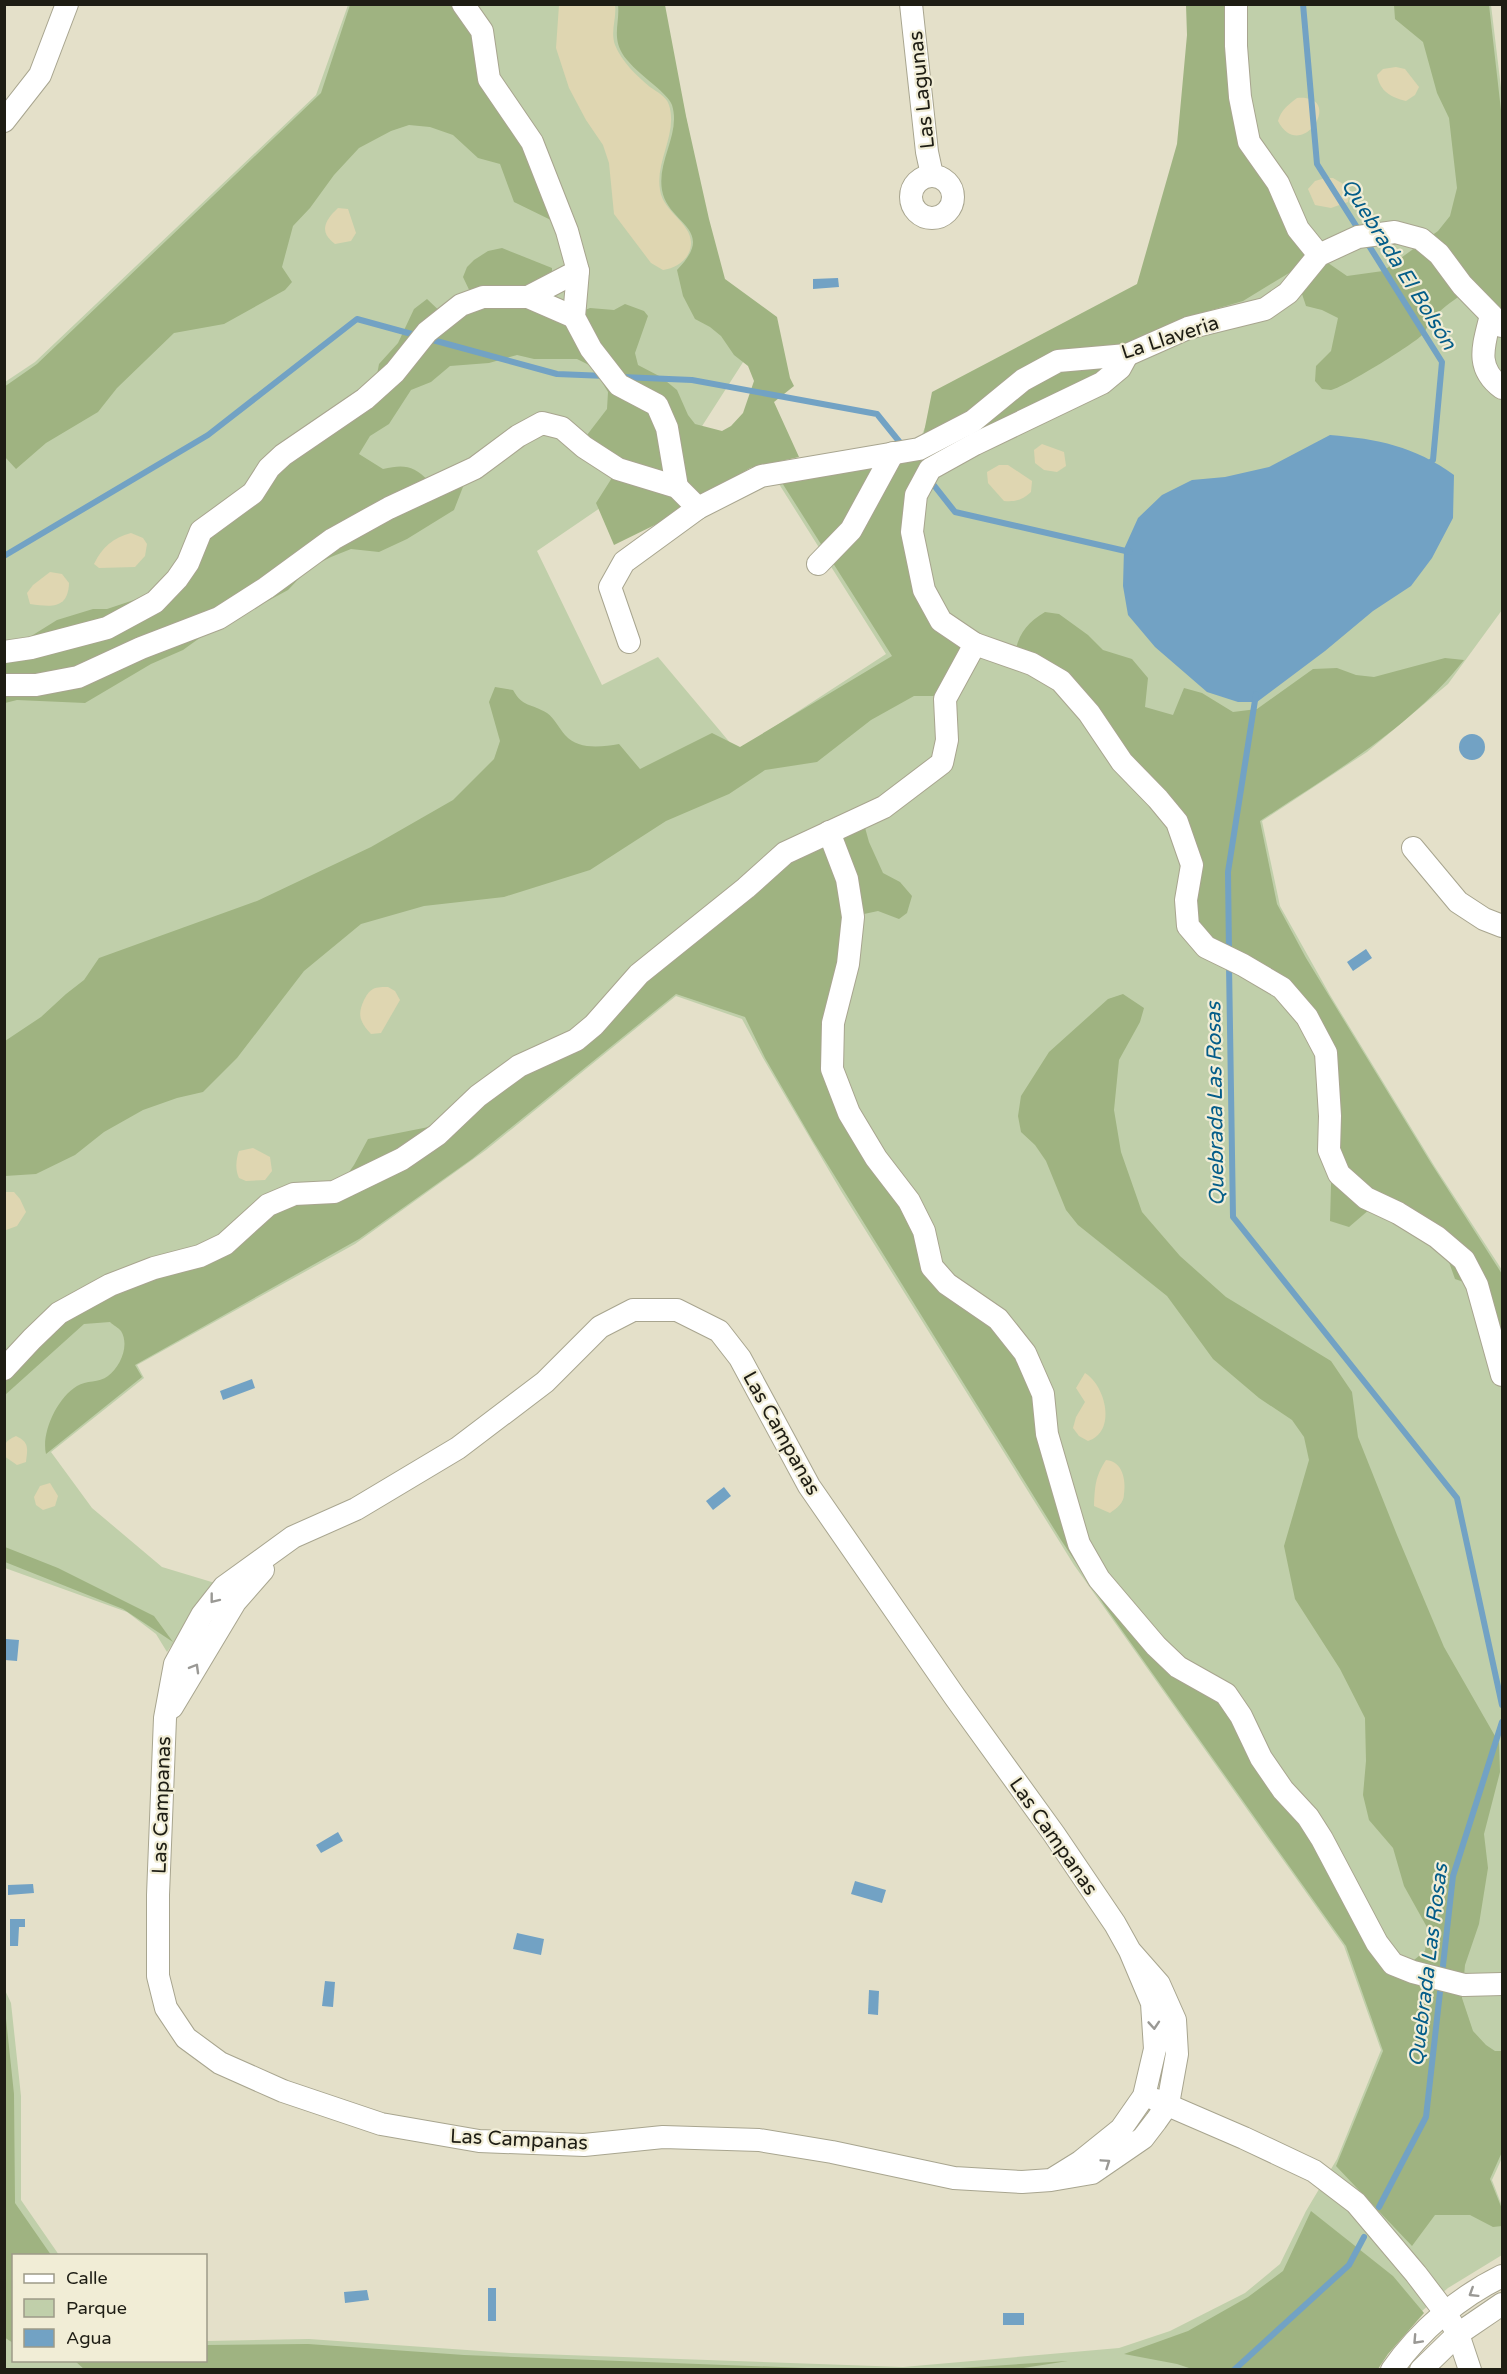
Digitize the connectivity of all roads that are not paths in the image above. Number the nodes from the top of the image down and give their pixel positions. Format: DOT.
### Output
graph roads {
  1 [pos="67,4"];
  2 [pos="463,4"];
  3 [pos="911,4"];
  4 [pos="1236,4"];
  5 [pos="4,121"];
  6 [pos="932,175"];
  7 [pos="1319,255"];
  8 [pos="578,271"];
  9 [pos="528,297"];
  10 [pos="574,317"];
  11 [pos="1497,320"];
  12 [pos="1127,355"];
  13 [pos="1503,388"];
  14 [pos="894,453"];
  15 [pos="677,487"];
  16 [pos="698,508"];
  17 [pos="818,564"];
  18 [pos="629,642"];
  19 [pos="975,644"];
  20 [pos="4,652"];
  21 [pos="4,685"];
  22 [pos="829,832"];
  23 [pos="1413,848"];
  24 [pos="1503,926"];
  25 [pos="4,1370"];
  26 [pos="1503,1375"];
  27 [pos="1130,1950"];
  28 [pos="1503,1984"];
  29 [pos="1144,2096"];
  30 [pos="1168,2104"];
  31 [pos="1051,2180"];
  32 [pos="1503,2276"];
  33 [pos="1503,2304"];
  34 [pos="1445,2312"];
  35 [pos="1458,2334"];
  36 [pos="1392,2370"];
  37 [pos="1421,2370"];
  38 [pos="1470,2370"];
  1 -- 5 [label="street"];
  2 -- 8 [label="street"];
  3 -- 6 [label="street, Las Lagunas"];
  4 -- 7 [label="street"];
  7 -- 11 [label="street, La Llaveria"];
  7 -- 12 [label="street, La Llaveria"];
  8 -- 9 [label="street"];
  8 -- 10 [label="street"];
  9 -- 10 [label="street"];
  9 -- 20 [label="street"];
  10 -- 15 [label="street"];
  11 -- 13 [label="street"];
  12 -- 14 [label="street, La Llaveria"];
  12 -- 19 [label="street"];
  14 -- 16 [label="street, La Llaveria"];
  14 -- 17 [label="street"];
  15 -- 16 [label="street"];
  15 -- 21 [label="street"];
  16 -- 18 [label="street, La Llaveria"];
  19 -- 22 [label="street"];
  19 -- 26 [label="street"];
  22 -- 25 [label="street"];
  22 -- 28 [label="street"];
  23 -- 24 [label="street"];
  27 -- 29 [label="street, Las Campanas, one-way"];
  27 -- 30 [label="street, Las Campanas"];
  27 -- 31 [label="street, Las Campanas"];
  29 -- 30 [label="street"];
  29 -- 31 [label="street, Las Campanas"];
  31 -- 30 [label="street, Las Campanas, one-way"];
  30 -- 34 [label="street"];
  32 -- 34 [label="street, one-way"];
  33 -- 35 [label="street"];
  34 -- 35 [label="street"];
  34 -- 36 [label="street, one-way"];
  35 -- 37 [label="street"];
  35 -- 38 [label="street"];
}
